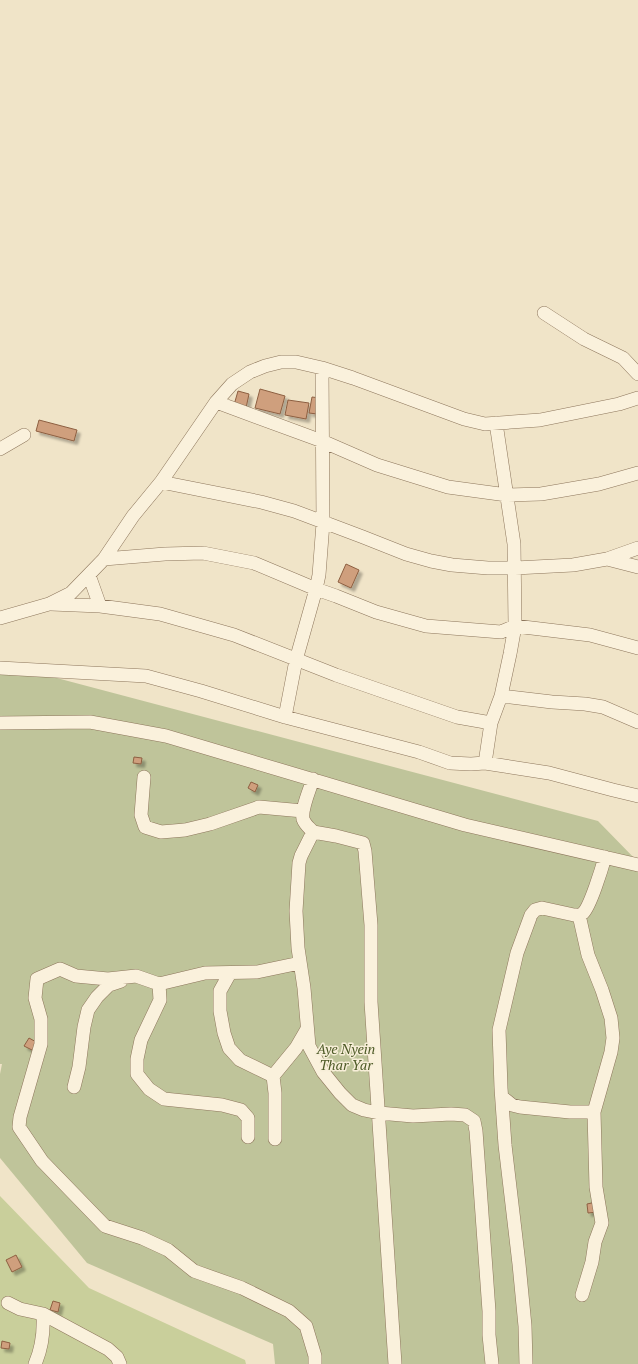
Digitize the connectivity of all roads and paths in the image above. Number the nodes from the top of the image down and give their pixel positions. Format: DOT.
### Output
graph roads {
  1 [pos="544,313"];
  2 [pos="322,368"];
  3 [pos="638,374"];
  4 [pos="638,399"];
  5 [pos="216,402"];
  6 [pos="496,423"];
  7 [pos="24,435"];
  8 [pos="322,442"];
  9 [pos="0,449"];
  10 [pos="638,473"];
  11 [pos="161,482"];
  12 [pos="507,495"];
  13 [pos="323,523"];
  14 [pos="638,548"];
  15 [pos="104,559"];
  16 [pos="607,559"];
  17 [pos="638,567"];
  18 [pos="515,568"];
  19 [pos="89,575"];
  20 [pos="316,589"];
  21 [pos="49,604"];
  22 [pos="100,606"];
  23 [pos="0,618"];
  24 [pos="515,626"];
  25 [pos="638,648"];
  26 [pos="296,660"];
  27 [pos="0,668"];
  28 [pos="501,696"];
  29 [pos="285,717"];
  30 [pos="638,722"];
  31 [pos="0,723"];
  32 [pos="491,723"];
  33 [pos="485,763"];
  34 [pos="144,777"];
  35 [pos="313,779"];
  36 [pos="638,796"];
  37 [pos="303,811"];
  38 [pos="313,832"];
  39 [pos="605,857"];
  40 [pos="638,865"];
  41 [pos="579,915"];
  42 [pos="300,963"];
  43 [pos="230,973"];
  44 [pos="136,976"];
  45 [pos="159,984"];
  46 [pos="307,1029"];
  47 [pos="273,1076"];
  48 [pos="74,1087"];
  49 [pos="502,1097"];
  50 [pos="594,1112"];
  51 [pos="379,1113"];
  52 [pos="248,1137"];
  53 [pos="275,1139"];
  54 [pos="582,1295"];
  55 [pos="8,1303"];
  56 [pos="43,1314"];
  57 [pos="35,1364"];
  58 [pos="120,1364"];
  59 [pos="315,1364"];
  60 [pos="395,1364"];
  61 [pos="492,1364"];
  62 [pos="526,1364"];
  1 -- 3 [label="street"];
  2 -- 5 [label="street"];
  2 -- 6 [label="street"];
  2 -- 8 [label="street"];
  4 -- 6 [label="street"];
  5 -- 8 [label="street"];
  5 -- 11 [label="street"];
  6 -- 12 [label="street"];
  7 -- 9 [label="street"];
  8 -- 12 [label="street"];
  8 -- 13 [label="street"];
  10 -- 12 [label="street"];
  11 -- 13 [label="street"];
  11 -- 15 [label="street"];
  12 -- 18 [label="street"];
  13 -- 18 [label="street"];
  13 -- 20 [label="street"];
  14 -- 16 [label="street"];
  15 -- 19 [label="street"];
  15 -- 20 [label="street"];
  16 -- 17 [label="street"];
  16 -- 18 [label="street"];
  18 -- 24 [label="street"];
  19 -- 21 [label="street"];
  19 -- 22 [label="street"];
  20 -- 24 [label="street"];
  20 -- 26 [label="street"];
  21 -- 22 [label="street"];
  21 -- 23 [label="street"];
  22 -- 26 [label="street"];
  24 -- 25 [label="street"];
  24 -- 28 [label="street"];
  26 -- 29 [label="street"];
  26 -- 32 [label="street"];
  27 -- 29 [label="street"];
  28 -- 30 [label="street"];
  28 -- 32 [label="street"];
  29 -- 33 [label="street"];
  31 -- 35 [label="street"];
  32 -- 33 [label="street"];
  33 -- 36 [label="street"];
  34 -- 37 [label="street"];
  35 -- 37 [label="street"];
  35 -- 39 [label="street"];
  37 -- 38 [label="street"];
  38 -- 42 [label="street"];
  38 -- 51 [label="street"];
  39 -- 40 [label="street"];
  39 -- 41 [label="street"];
  41 -- 49 [label="street"];
  41 -- 50 [label="street"];
  42 -- 43 [label="street"];
  42 -- 46 [label="street"];
  43 -- 45 [label="street"];
  43 -- 47 [label="street"];
  44 -- 45 [label="street"];
  44 -- 48 [label="street"];
  44 -- 59 [label="street"];
  45 -- 52 [label="street"];
  46 -- 47 [label="street"];
  46 -- 51 [label="street"];
  47 -- 53 [label="street"];
  49 -- 50 [label="street"];
  49 -- 62 [label="street"];
  50 -- 54 [label="street"];
  51 -- 60 [label="street"];
  51 -- 61 [label="street"];
  55 -- 56 [label="street"];
  56 -- 57 [label="street"];
  56 -- 58 [label="street"];
}
